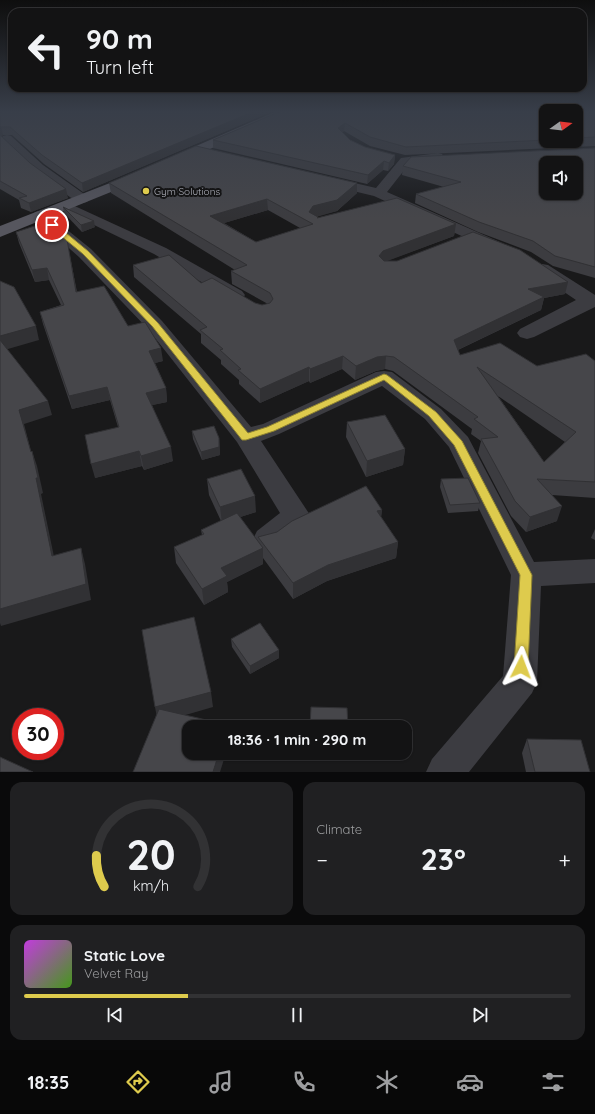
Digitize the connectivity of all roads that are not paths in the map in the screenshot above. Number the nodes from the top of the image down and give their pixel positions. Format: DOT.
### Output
graph roads {
  1 [pos="15,147"];
  2 [pos="204,147"];
  3 [pos="197,150"];
  4 [pos="220,156"];
  5 [pos="450,157"];
  6 [pos="168,163"];
  7 [pos="147,172"];
  8 [pos="318,179"];
  9 [pos="82,199"];
  10 [pos="377,200"];
  11 [pos="66,206"];
  12 [pos="40,215"];
  13 [pos="0,232"];
  14 [pos="471,236"];
  15 [pos="451,244"];
  16 [pos="510,252"];
  17 [pos="530,261"];
  18 [pos="592,301"];
  19 [pos="249,303"];
  20 [pos="527,333"];
  21 [pos="246,437"];
  22 [pos="267,539"];
  23 [pos="595,571"];
  24 [pos="526,575"];
  25 [pos="445,772"];
  1 -- 9 [label="street"];
  2 -- 3 [label="main road"];
  3 -- 4 [label="street"];
  3 -- 6 [label="main road"];
  5 -- 10 [label="street"];
  7 -- 9 [label="main road"];
  8 -- 10 [label="street"];
  9 -- 11 [label="main road"];
  10 -- 14 [label="street"];
  11 -- 12 [label="main road"];
  11 -- 19 [label="street"];
  12 -- 13 [label="main road"];
  12 -- 21 [label="street"];
  14 -- 15 [label="street"];
  14 -- 16 [label="street"];
  17 -- 18 [label="street"];
  18 -- 20 [label="street"];
  21 -- 22 [label="street"];
  21 -- 24 [label="street"];
  23 -- 24 [label="street"];
  24 -- 25 [label="street"];
}
